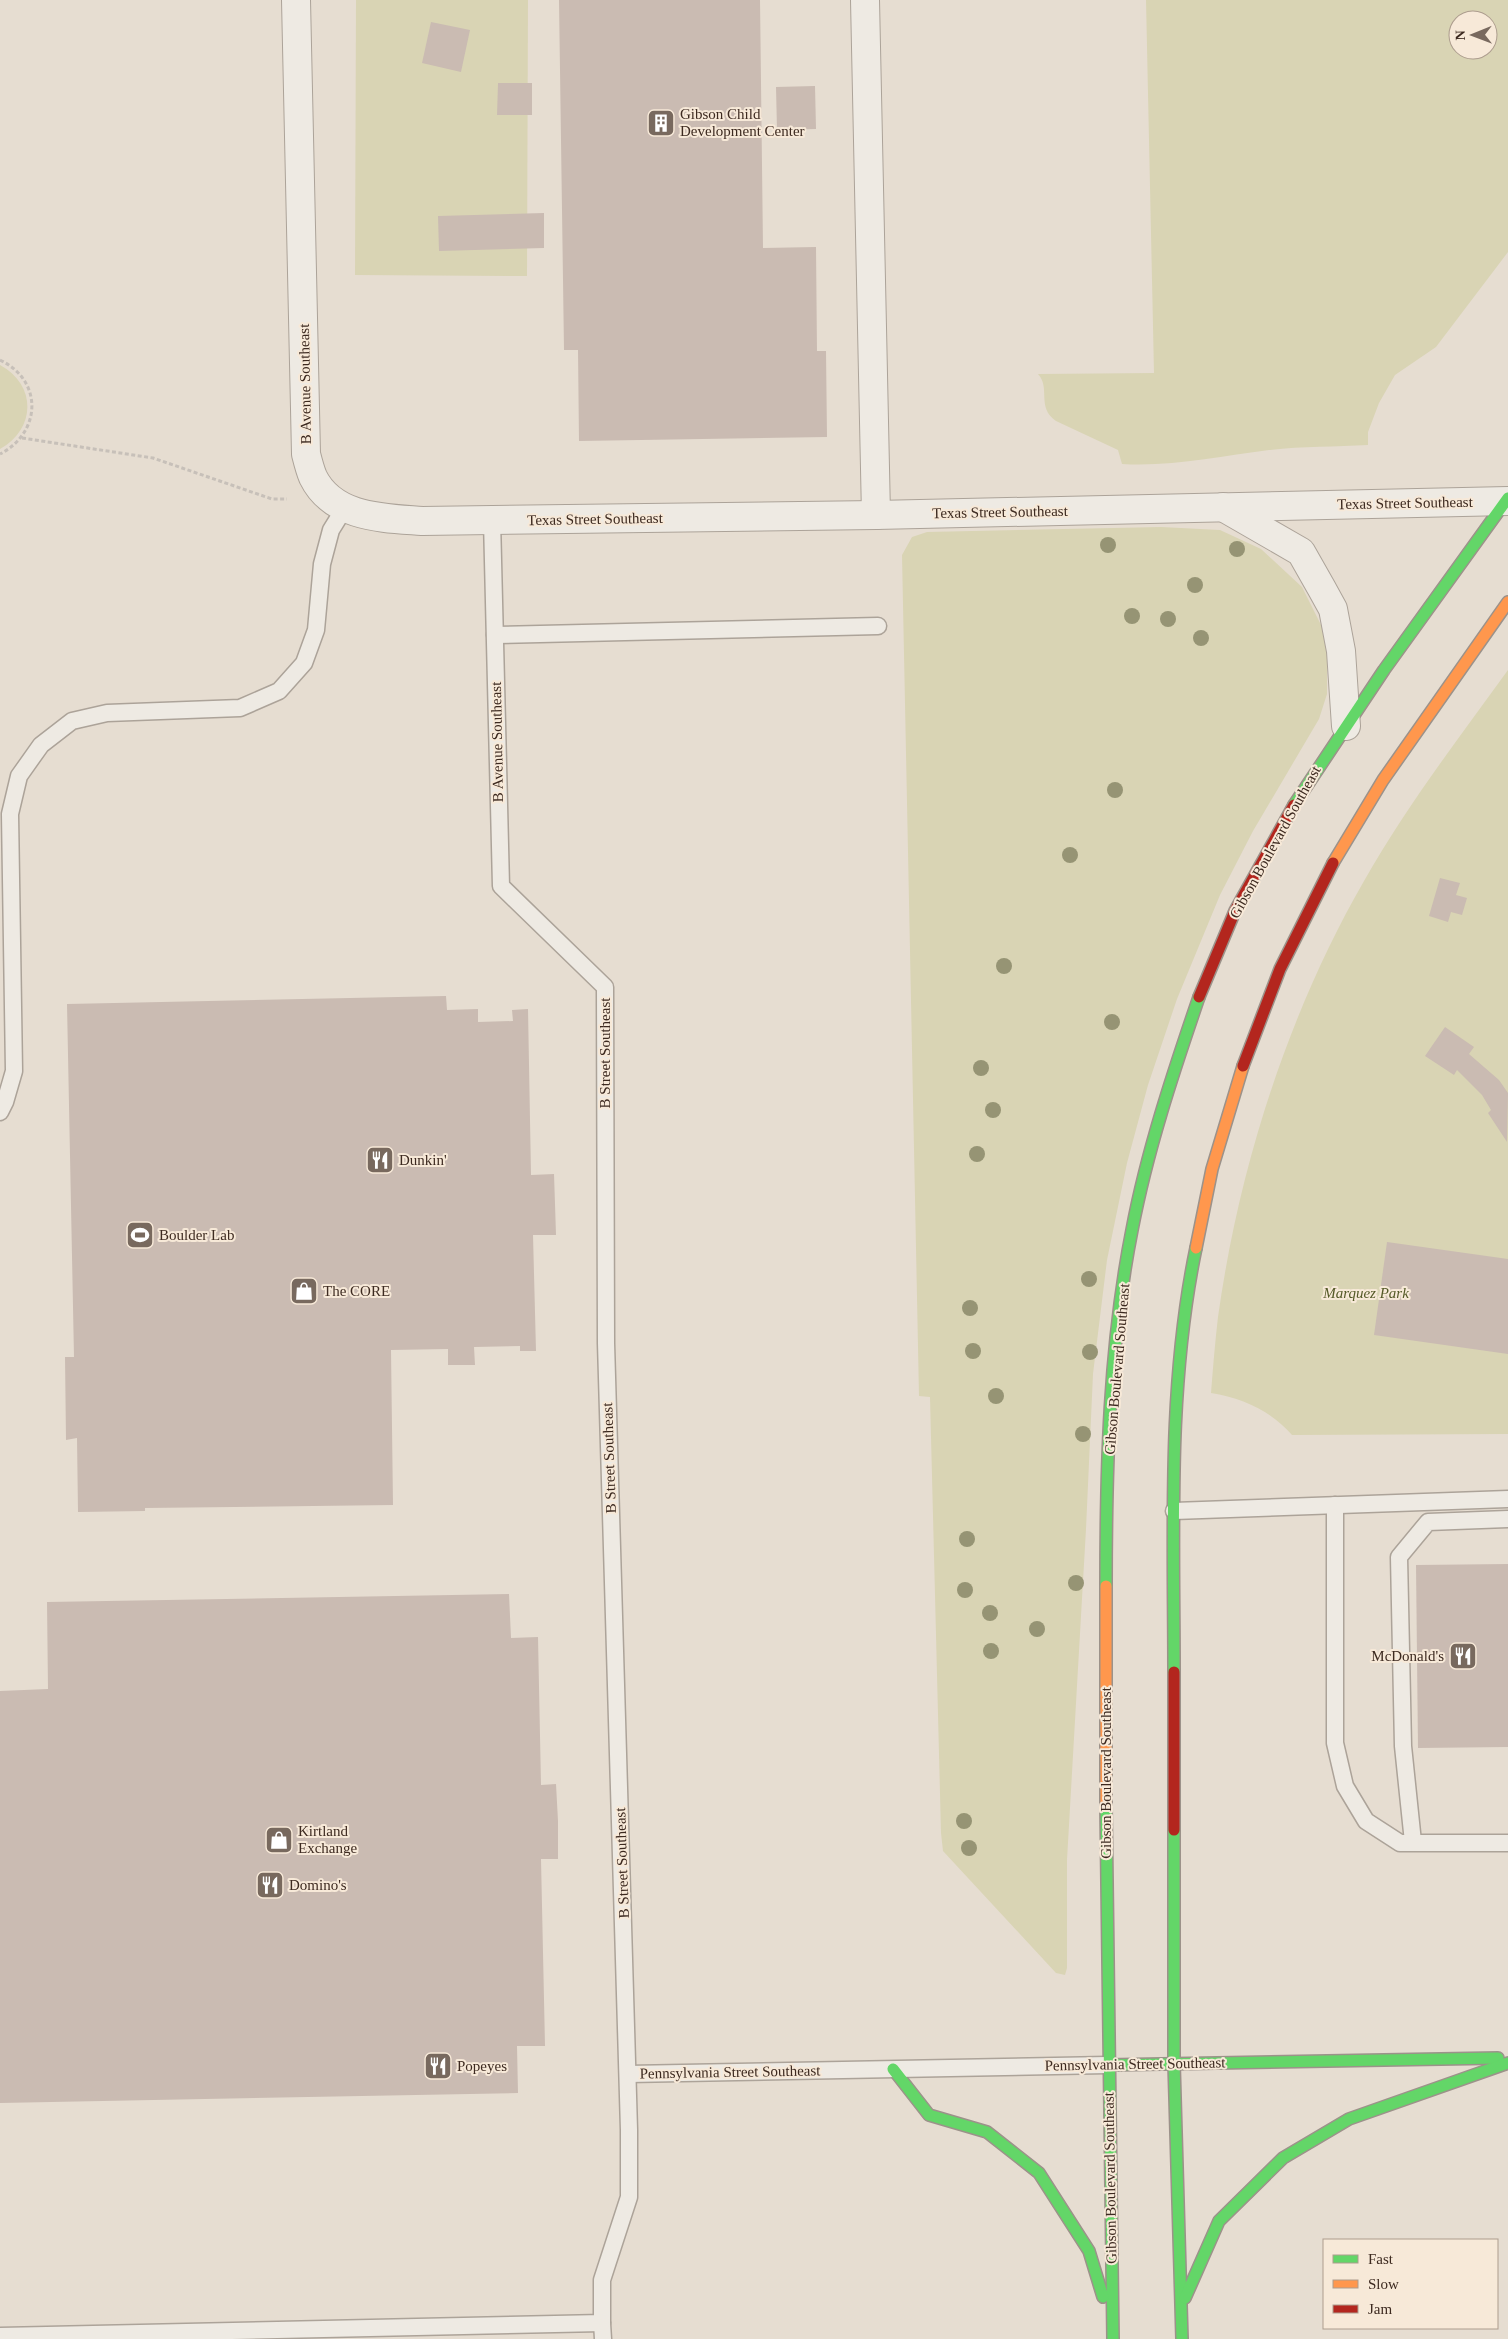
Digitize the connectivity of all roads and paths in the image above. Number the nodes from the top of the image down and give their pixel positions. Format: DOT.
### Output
graph roads {
  1 [pos="296,0"];
  2 [pos="865,0"];
  3 [pos="0,360"];
  4 [pos="22,438"];
  5 [pos="0,454"];
  6 [pos="1507,500"];
  7 [pos="337,504"];
  8 [pos="1223,507"];
  9 [pos="876,515"];
  10 [pos="492,520"];
  11 [pos="1508,602"];
  12 [pos="878,626"];
  13 [pos="495,635"];
  14 [pos="1346,726"];
  15 [pos="501,886"];
  16 [pos="0,1112"];
  17 [pos="1508,1499"];
  18 [pos="1335,1505"];
  19 [pos="1174,1511"];
  20 [pos="1508,1519"];
  21 [pos="1413,1842"];
  22 [pos="1508,1842"];
  23 [pos="1508,2058"];
  24 [pos="1508,2062"];
  25 [pos="1174,2063"];
  26 [pos="1107,2065"];
  27 [pos="893,2069"];
  28 [pos="628,2074"];
  29 [pos="1182,2307"];
  30 [pos="602,2331"];
  31 [pos="1113,2335"];
  32 [pos="0,2336"];
  33 [pos="1182,2339"];
  1 -- 7 [label="street, B Avenue Southeast"];
  2 -- 9 [label="street"];
  3 -- 4 [label="path"];
  4 -- 5 [label="path"];
  4 -- 7 [label="path"];
  6 -- 8 [label="street, Texas Street Southeast"];
  6 -- 14 [label="main road, Gibson Boulevard Southeast"];
  7 -- 10 [label="street"];
  7 -- 16 [label="lane"];
  8 -- 9 [label="street, Texas Street Southeast"];
  8 -- 14 [label="street"];
  9 -- 10 [label="street, Texas Street Southeast"];
  10 -- 13 [label="lane, B Avenue Southeast"];
  11 -- 19 [label="main road"];
  12 -- 13 [label="lane"];
  13 -- 15 [label="lane, B Avenue Southeast"];
  14 -- 26 [label="main road, Gibson Boulevard Southeast"];
  15 -- 28 [label="lane, B Street Southeast"];
  17 -- 18 [label="lane"];
  18 -- 19 [label="lane"];
  18 -- 21 [label="lane"];
  19 -- 25 [label="main road"];
  20 -- 21 [label="lane"];
  21 -- 22 [label="lane"];
  23 -- 25 [label="main road, Pennsylvania Street Southeast"];
  24 -- 29 [label="main road"];
  25 -- 26 [label="main road, Pennsylvania Street Southeast"];
  25 -- 29 [label="main road"];
  26 -- 27 [label="lane, Pennsylvania Street Southeast"];
  26 -- 31 [label="main road, Gibson Boulevard Southeast"];
  27 -- 28 [label="lane, Pennsylvania Street Southeast"];
  27 -- 31 [label="main road"];
  28 -- 30 [label="lane, Pennsylvania Street Southeast"];
  29 -- 33 [label="main road"];
  30 -- 32 [label="lane, Pennsylvania Street Southeast"];
}
